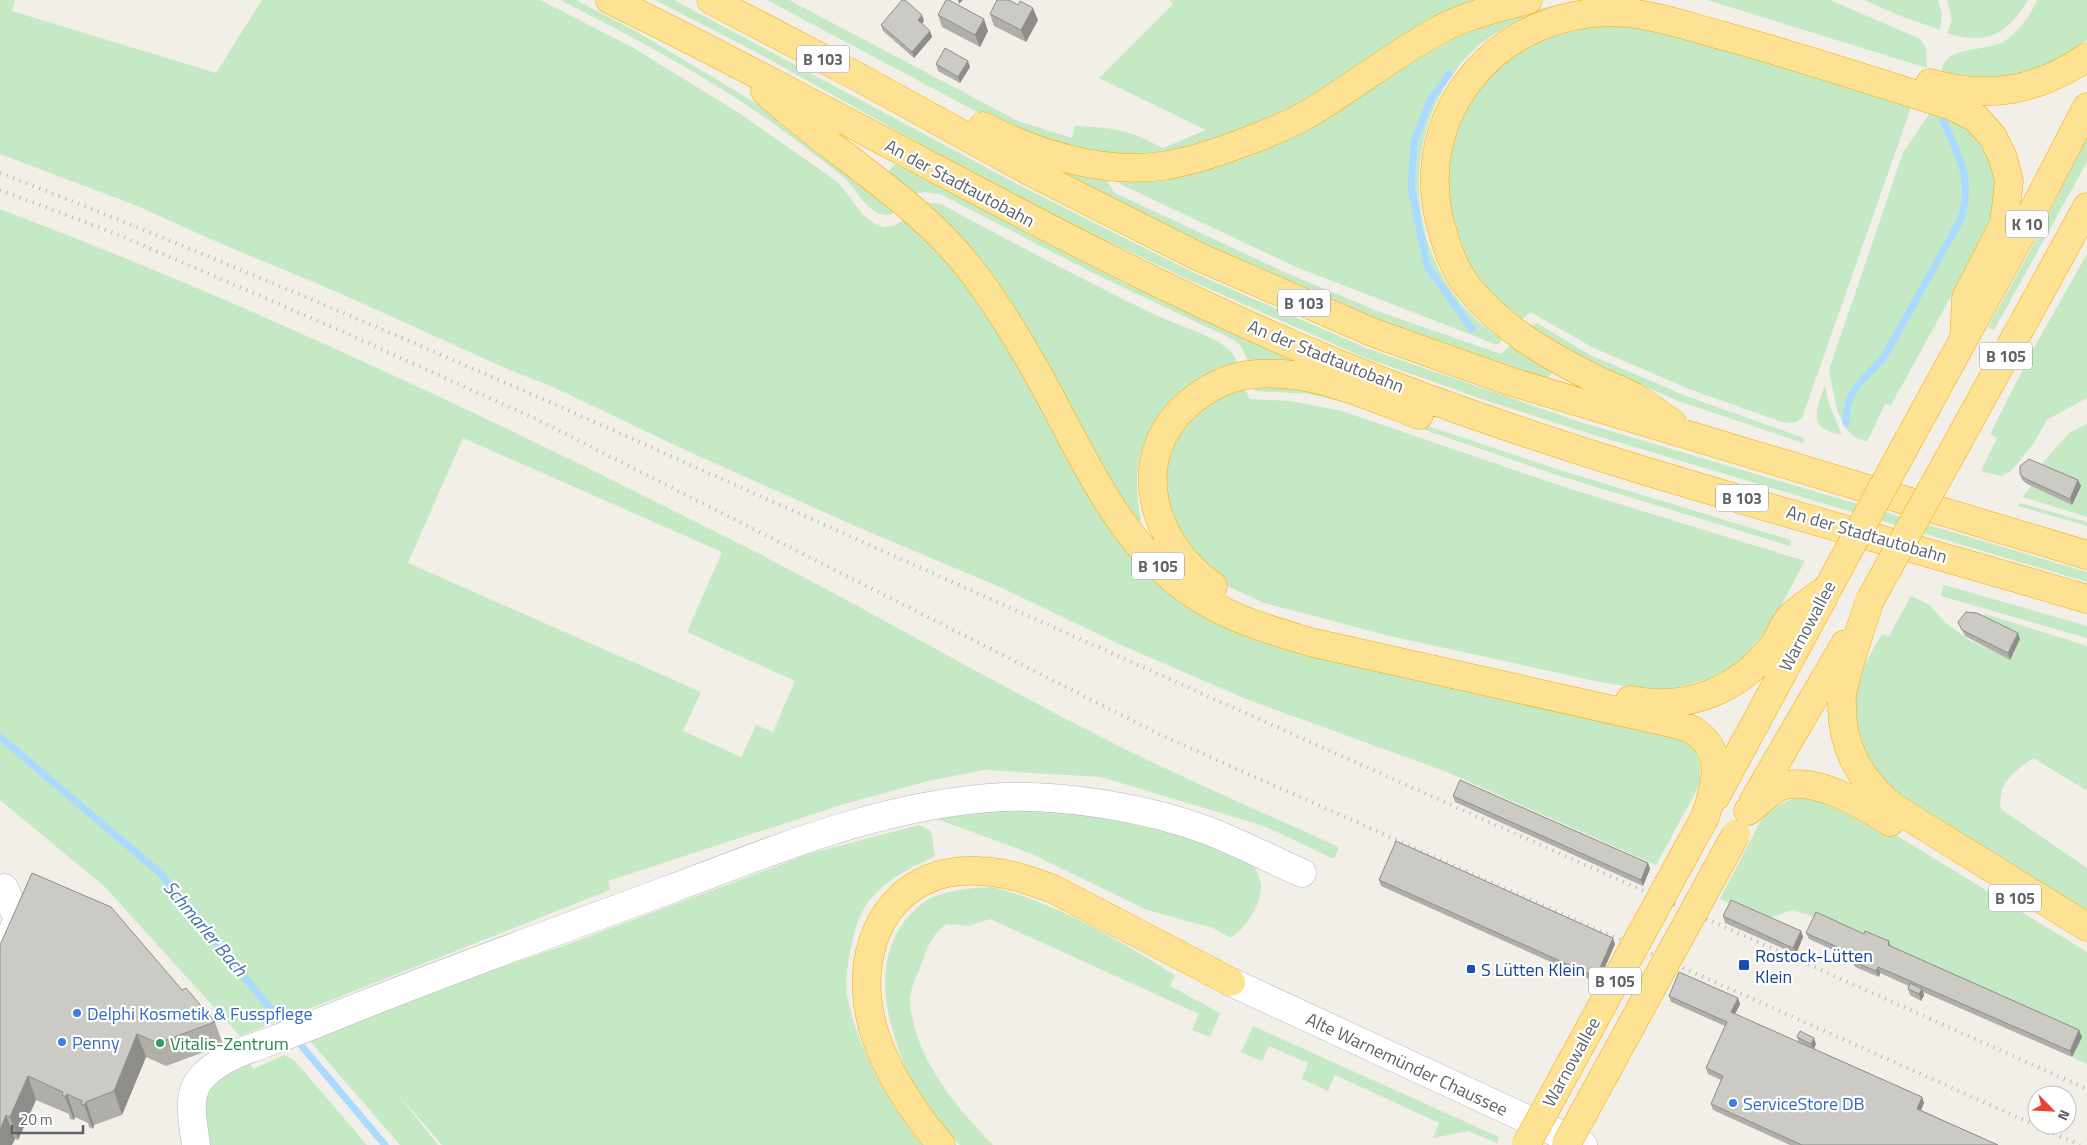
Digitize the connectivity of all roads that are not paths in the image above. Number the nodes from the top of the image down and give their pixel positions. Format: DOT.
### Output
graph roads {
  1 [pos="610,0"];
  2 [pos="711,0"];
  3 [pos="1528,0"];
  4 [pos="1648,0"];
  5 [pos="2087,57"];
  6 [pos="739,66"];
  7 [pos="860,78"];
  8 [pos="2087,107"];
  9 [pos="2087,207"];
  10 [pos="2087,230"];
  11 [pos="2057,263"];
  12 [pos="1964,339"];
  13 [pos="1484,420"];
  14 [pos="1694,438"];
  15 [pos="2087,555"];
  16 [pos="1828,588"];
  17 [pos="2087,599"];
  18 [pos="1868,604"];
  19 [pos="1748,811"];
  20 [pos="1705,818"];
  21 [pos="1302,873"];
  22 [pos="4,888"];
  23 [pos="2087,927"];
  24 [pos="2087,942"];
  25 [pos="0,960"];
  26 [pos="1230,982"];
  27 [pos="196,1145"];
  28 [pos="941,1145"];
  29 [pos="1526,1145"];
  30 [pos="1566,1145"];
  31 [pos="1583,1145"];
  1 -- 6 [label="highway, An der Stadtautobahn / B 103"];
  2 -- 7 [label="highway, B 103"];
  3 -- 7 [label="highway"];
  4 -- 5 [label="highway"];
  6 -- 13 [label="highway, An der Stadtautobahn / B 103"];
  6 -- 20 [label="highway, B 105"];
  7 -- 14 [label="highway, B 103"];
  8 -- 12 [label="highway, Warnowallee / K 10"];
  9 -- 11 [label="highway, Warnowallee / K 10"];
  10 -- 11 [label="highway, B 105"];
  11 -- 18 [label="highway, Warnowallee / B 105, bridge"];
  12 -- 14 [label="highway, B 103"];
  12 -- 16 [label="highway, Warnowallee, bridge"];
  13 -- 16 [label="highway"];
  13 -- 17 [label="highway, An der Stadtautobahn / B 103"];
  14 -- 15 [label="highway, B 103"];
  16 -- 20 [label="highway, Warnowallee"];
  18 -- 19 [label="highway, Warnowallee / B 105"];
  18 -- 23 [label="highway"];
  19 -- 24 [label="highway, B 105"];
  19 -- 30 [label="highway, Warnowallee / B 105, bridge"];
  20 -- 29 [label="highway, Warnowallee / B 105, bridge"];
  21 -- 27 [label="street"];
  22 -- 25 [label="street"];
  26 -- 28 [label="highway"];
  26 -- 31 [label="street, Alte Warnemünder Chaussee"];
}
